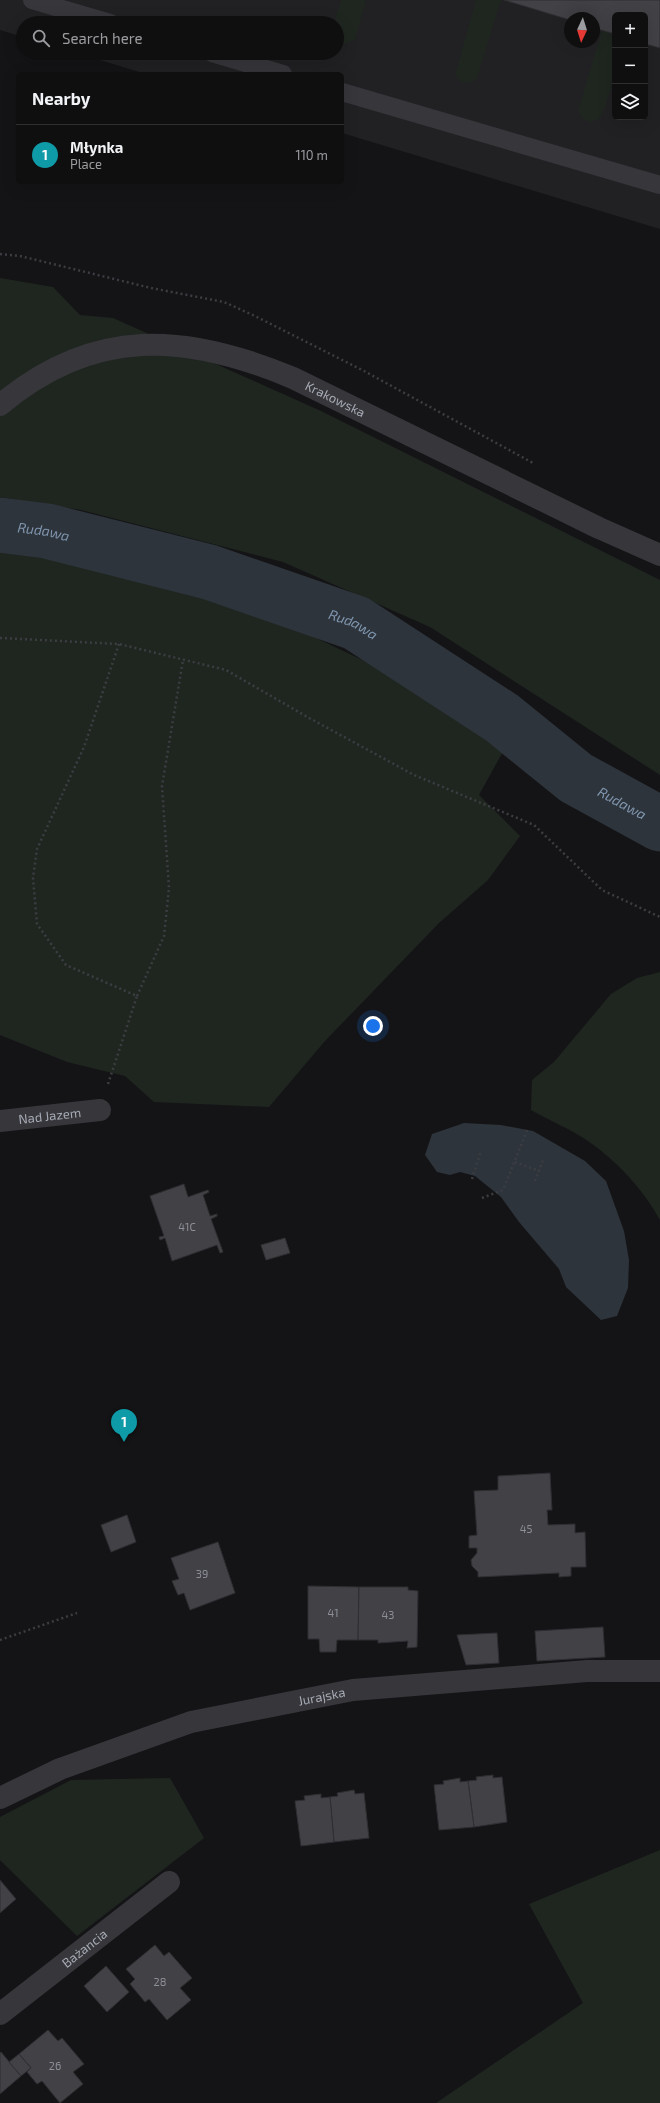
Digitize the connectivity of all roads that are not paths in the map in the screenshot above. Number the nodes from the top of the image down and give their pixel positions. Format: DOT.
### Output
graph roads {
  1 [pos="32,0"];
  2 [pos="86,16"];
  3 [pos="236,60"];
  4 [pos="276,72"];
  5 [pos="344,93"];
  6 [pos="660,186"];
  7 [pos="0,405"];
  8 [pos="660,555"];
  9 [pos="100,1110"];
  10 [pos="0,1121"];
  11 [pos="660,1671"];
  12 [pos="0,1798"];
  13 [pos="169,1882"];
  14 [pos="0,2014"];
  1 -- 2 [label="lane"];
  3 -- 4 [label="lane"];
  5 -- 6 [label="lane"];
  7 -- 8 [label="street, Krakowska"];
  9 -- 10 [label="street, Nad Jazem"];
  11 -- 12 [label="street, Jurajska"];
  13 -- 14 [label="street, Bażancia"];
}
